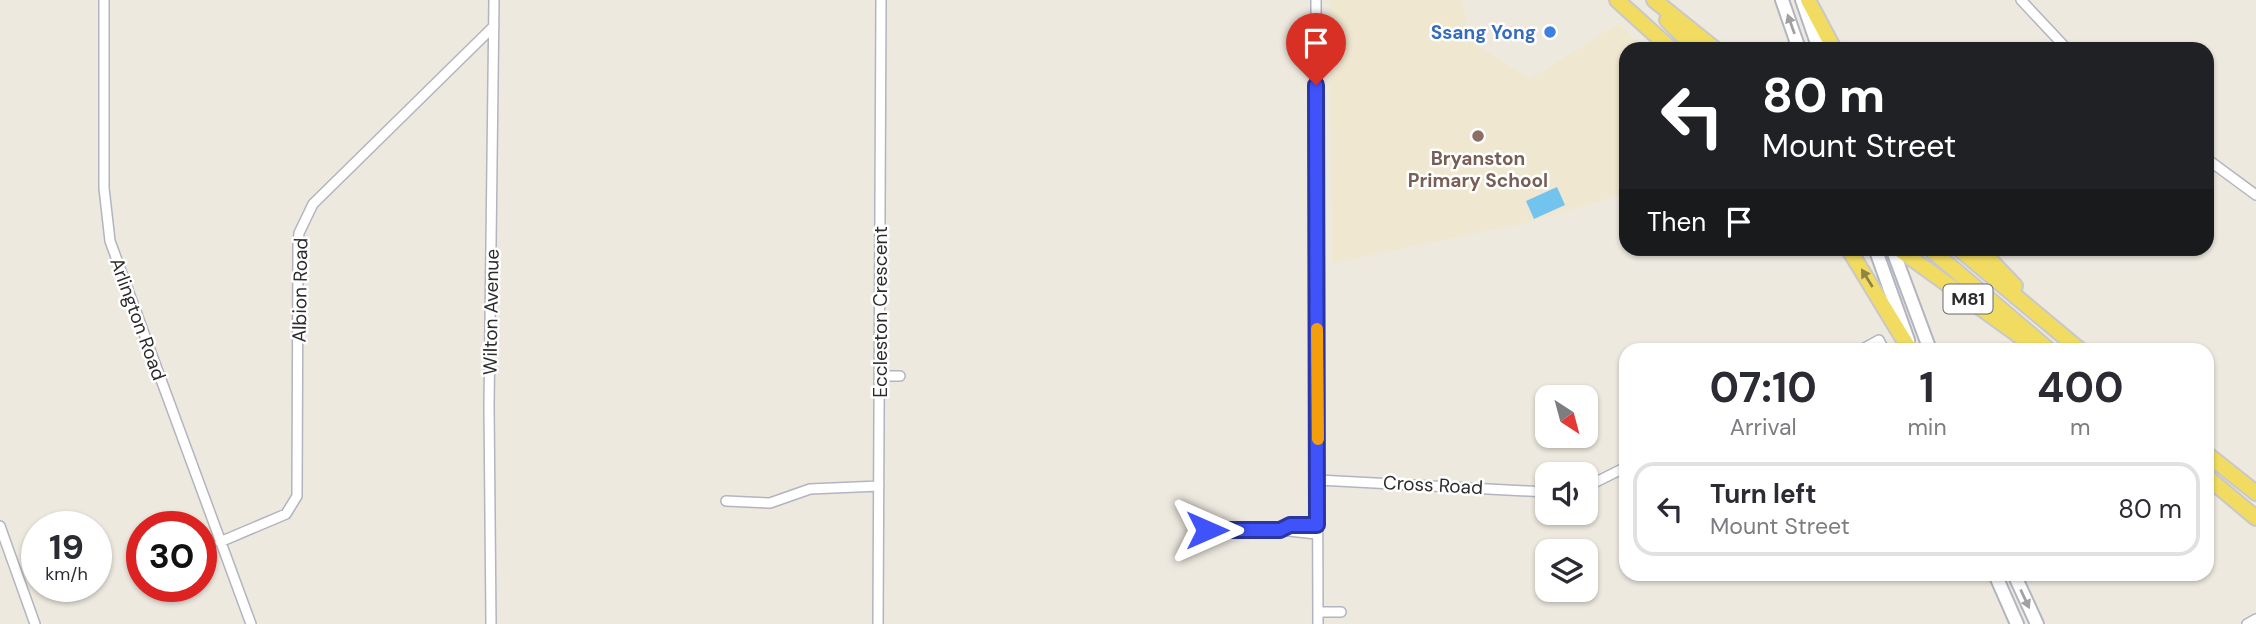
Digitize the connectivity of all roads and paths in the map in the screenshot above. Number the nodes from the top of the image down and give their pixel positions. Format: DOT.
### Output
graph roads {
  1 [pos="104,0"];
  2 [pos="494,0"];
  3 [pos="880,0"];
  4 [pos="1316,0"];
  5 [pos="1617,0"];
  6 [pos="1647,0"];
  7 [pos="1654,0"];
  8 [pos="1782,0"];
  9 [pos="1802,0"];
  10 [pos="1808,0"];
  11 [pos="2021,0"];
  12 [pos="494,26"];
  13 [pos="1663,42"];
  14 [pos="1689,42"];
  15 [pos="1706,42"];
  16 [pos="1797,42"];
  17 [pos="1817,42"];
  18 [pos="1830,42"];
  19 [pos="2060,42"];
  20 [pos="2214,164"];
  21 [pos="2256,195"];
  22 [pos="1853,256"];
  23 [pos="1878,256"];
  24 [pos="1897,256"];
  25 [pos="1905,256"];
  26 [pos="1938,256"];
  27 [pos="1967,256"];
  28 [pos="1986,256"];
  29 [pos="2048,324"];
  30 [pos="1907,343"];
  31 [pos="1909,343"];
  32 [pos="1928,343"];
  33 [pos="2029,343"];
  34 [pos="2041,343"];
  35 [pos="2071,343"];
  36 [pos="880,376"];
  37 [pos="900,376"];
  38 [pos="2214,460"];
  39 [pos="2220,465"];
  40 [pos="1619,470"];
  41 [pos="1318,480"];
  42 [pos="1598,481"];
  43 [pos="2214,483"];
  44 [pos="879,486"];
  45 [pos="1535,491"];
  46 [pos="2256,493"];
  47 [pos="726,501"];
  48 [pos="2256,502"];
  49 [pos="2256,518"];
  50 [pos="0,526"];
  51 [pos="1207,530"];
  52 [pos="1317,530"];
  53 [pos="220,542"];
  54 [pos="1999,581"];
  55 [pos="2017,581"];
  56 [pos="1318,612"];
  57 [pos="1341,612"];
  58 [pos="2256,620"];
  59 [pos="35,624"];
  60 [pos="251,624"];
  61 [pos="491,624"];
  62 [pos="878,624"];
  63 [pos="1318,624"];
  64 [pos="2017,624"];
  65 [pos="2037,624"];
  66 [pos="2247,624"];
  1 -- 53 [label="street, Arlington Road"];
  2 -- 12 [label="street, Wilton Avenue"];
  3 -- 36 [label="street, Eccleston Crescent"];
  4 -- 41 [label="street"];
  5 -- 13 [label="main road"];
  6 -- 14 [label="main road"];
  7 -- 15 [label="main road"];
  16 -- 8 [label="main road, one-way"];
  9 -- 17 [label="main road"];
  10 -- 18 [label="main road"];
  11 -- 19 [label="street"];
  12 -- 53 [label="street, Albion Road"];
  12 -- 61 [label="street, Wilton Avenue"];
  20 -- 21 [label="street"];
  30 -- 22 [label="main road, one-way"];
  23 -- 31 [label="main road"];
  24 -- 32 [label="main road"];
  25 -- 33 [label="main road, M81"];
  26 -- 34 [label="main road"];
  27 -- 29 [label="main road, M81"];
  28 -- 29 [label="main road"];
  29 -- 35 [label="main road, M81"];
  36 -- 37 [label="street"];
  36 -- 44 [label="street, Eccleston Crescent"];
  38 -- 39 [label="main road"];
  39 -- 46 [label="main road"];
  39 -- 48 [label="main road"];
  40 -- 42 [label="street"];
  41 -- 45 [label="street, Cross Road"];
  41 -- 52 [label="street"];
  43 -- 49 [label="main road"];
  44 -- 47 [label="street"];
  44 -- 62 [label="street, Eccleston Crescent"];
  50 -- 59 [label="street"];
  51 -- 52 [label="street"];
  52 -- 56 [label="street"];
  53 -- 60 [label="street, Arlington Road"];
  54 -- 64 [label="main road"];
  55 -- 65 [label="main road, one-way"];
  56 -- 57 [label="street"];
  56 -- 63 [label="street"];
  58 -- 66 [label="street"];
}
